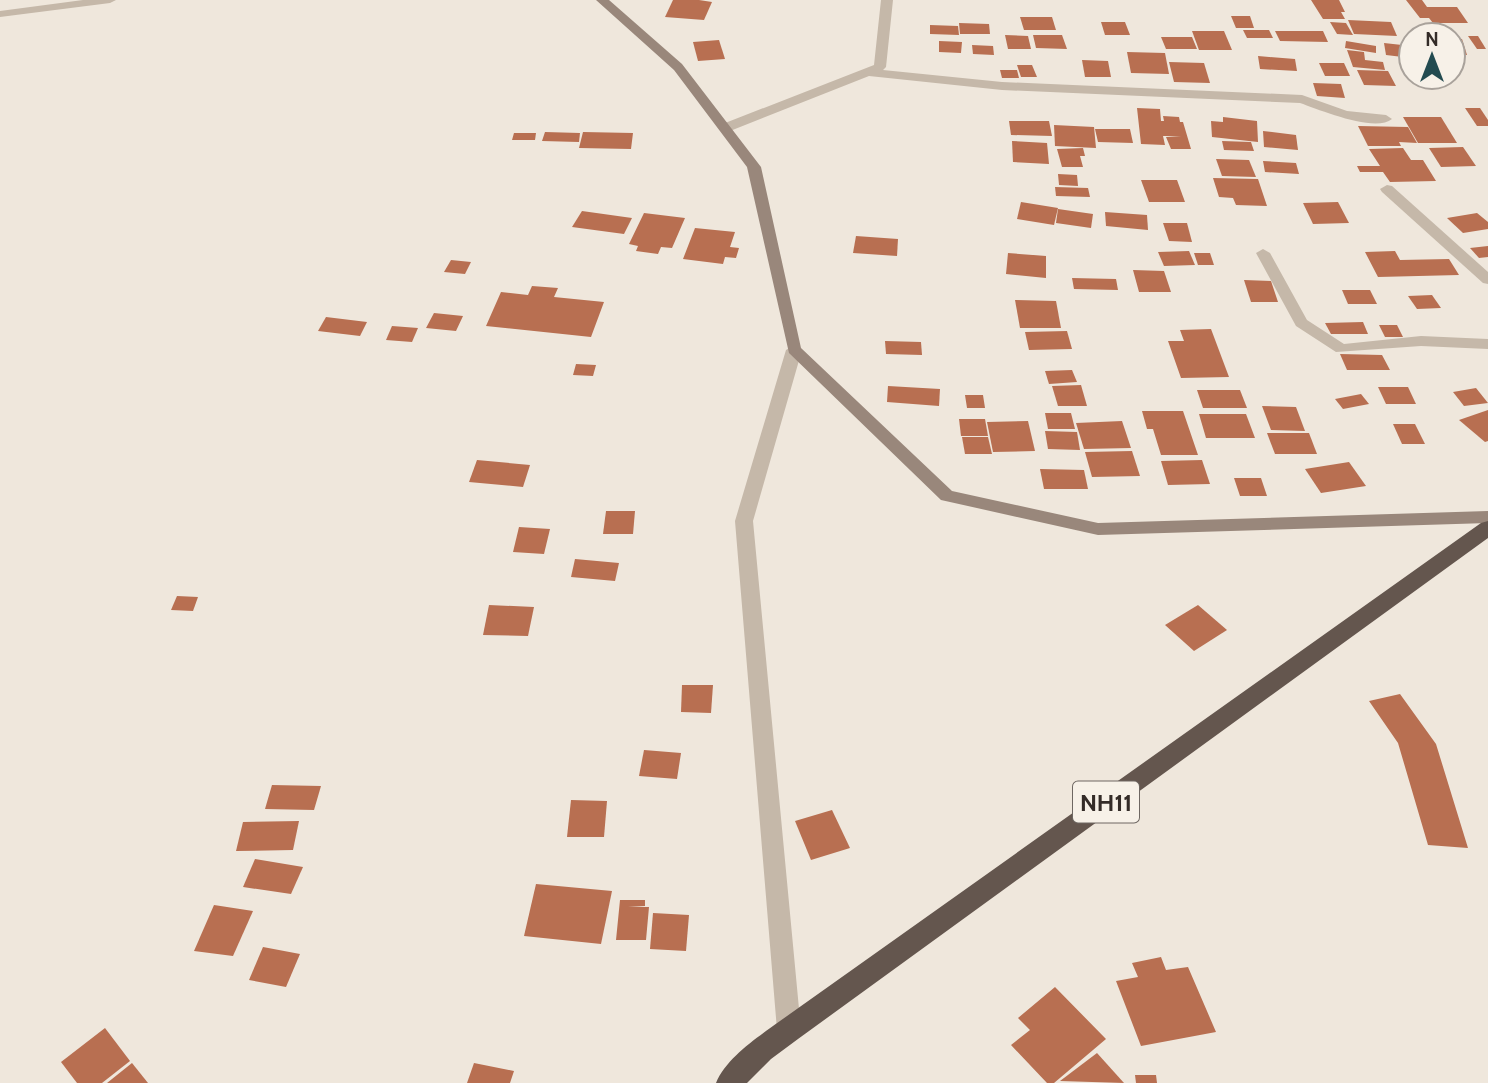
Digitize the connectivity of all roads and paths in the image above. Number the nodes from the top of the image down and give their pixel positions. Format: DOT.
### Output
graph roads {
  1 [pos="110,0"];
  2 [pos="602,0"];
  3 [pos="887,0"];
  4 [pos="0,14"];
  5 [pos="867,72"];
  6 [pos="1386,119"];
  7 [pos="724,128"];
  8 [pos="1387,188"];
  9 [pos="1263,253"];
  10 [pos="1488,280"];
  11 [pos="1488,344"];
  12 [pos="794,350"];
  13 [pos="1488,517"];
  14 [pos="1488,528"];
  15 [pos="789,1030"];
  16 [pos="729,1083"];
  1 -- 4 [label="street"];
  2 -- 7 [label="main road"];
  3 -- 5 [label="street"];
  5 -- 6 [label="street"];
  5 -- 7 [label="street"];
  7 -- 12 [label="main road"];
  8 -- 10 [label="street"];
  9 -- 11 [label="street"];
  12 -- 13 [label="main road"];
  12 -- 15 [label="street"];
  14 -- 15 [label="highway, NH11"];
  15 -- 16 [label="highway, NH11"];
}
